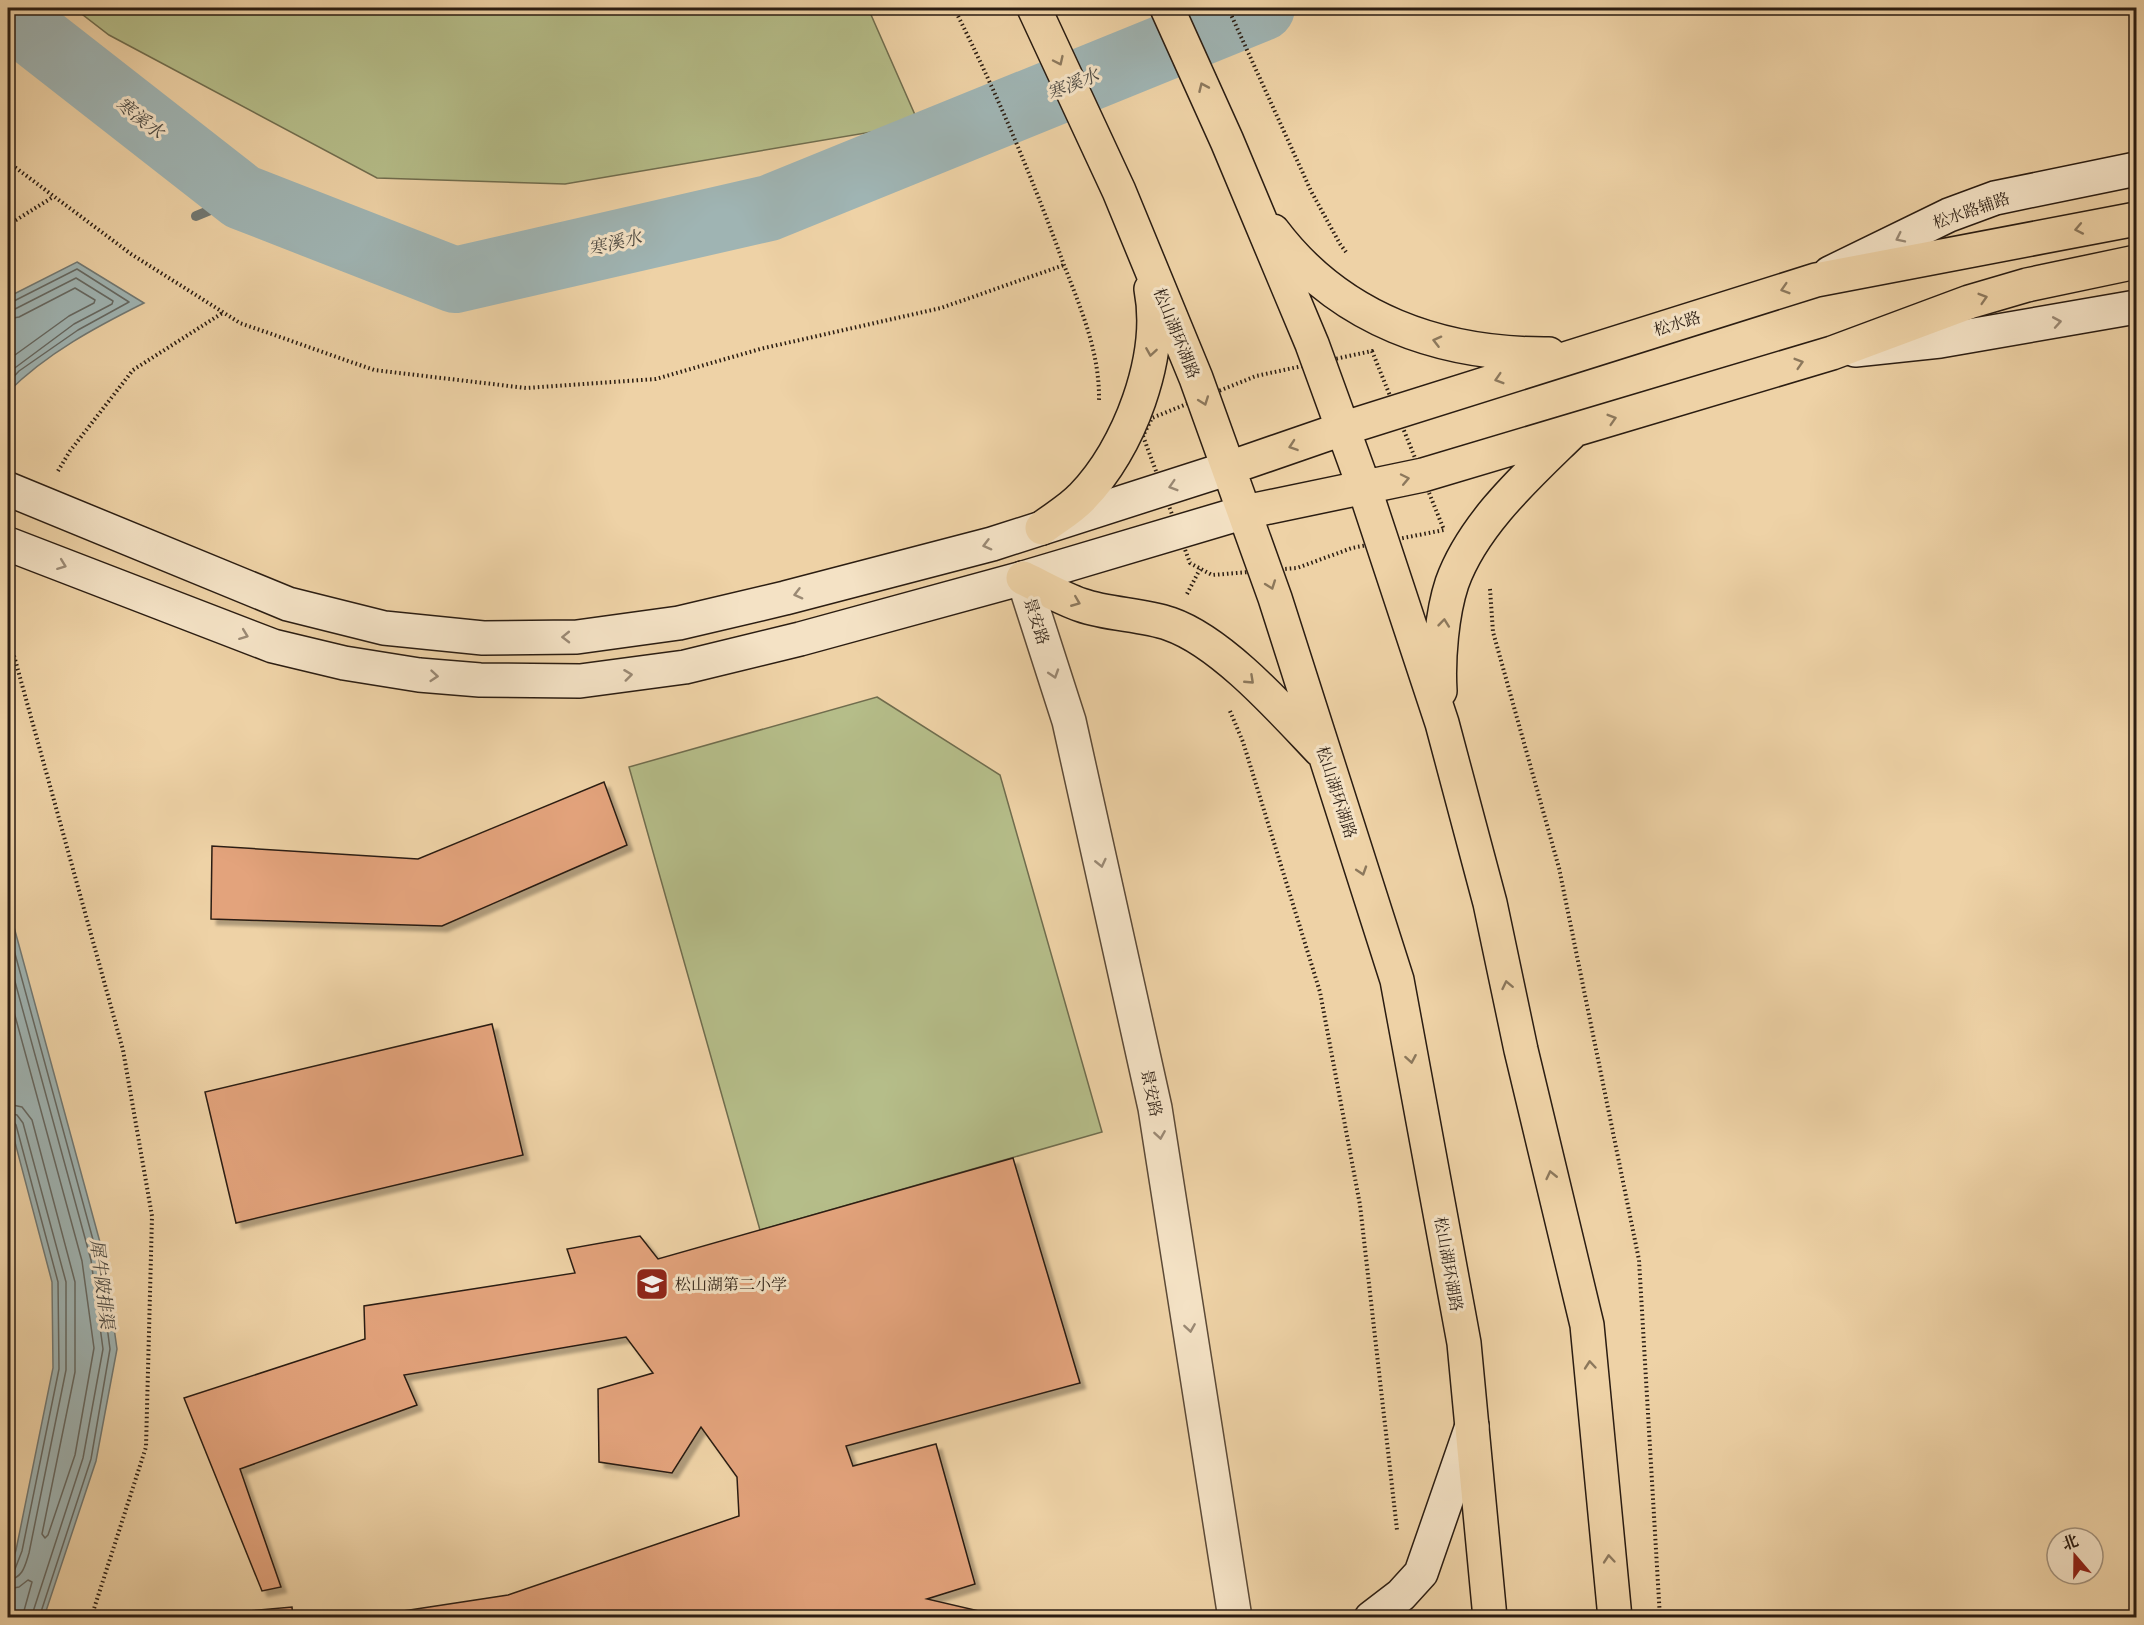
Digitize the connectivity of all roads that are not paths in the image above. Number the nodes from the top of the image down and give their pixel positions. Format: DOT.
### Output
graph roads {
  1 [pos="1034,8"];
  2 [pos="1167,8"];
  3 [pos="2136,170"];
  4 [pos="1254,206"];
  5 [pos="2136,219"];
  6 [pos="1144,252"];
  7 [pos="2136,262"];
  8 [pos="1816,280"];
  9 [pos="2136,307"];
  10 [pos="1832,353"];
  11 [pos="1578,354"];
  12 [pos="1342,429"];
  13 [pos="1573,430"];
  14 [pos="1229,468"];
  15 [pos="1364,487"];
  16 [pos="22,495"];
  17 [pos="1245,512"];
  18 [pos="1042,528"];
  19 [pos="8,544"];
  20 [pos="1023,578"];
  21 [pos="1442,723"];
  22 [pos="1324,755"];
  23 [pos="1472,1426"];
  24 [pos="1236,1617"];
  25 [pos="1371,1617"];
  26 [pos="1490,1617"];
  27 [pos="1615,1617"];
  1 -- 6 [label="main road, 松山湖环湖路, one-way"];
  4 -- 2 [label="main road, one-way"];
  3 -- 8 [label="main road, 松水路辅路, one-way"];
  11 -- 4 [label="main road, one-way"];
  4 -- 12 [label="main road"];
  5 -- 8 [label="main road, 松水路, one-way"];
  6 -- 14 [label="main road, 松山湖环湖路, one-way"];
  6 -- 18 [label="main road, one-way"];
  10 -- 7 [label="main road, one-way"];
  8 -- 11 [label="main road, 松水路, one-way"];
  10 -- 9 [label="main road, one-way"];
  13 -- 10 [label="main road, one-way"];
  11 -- 12 [label="main road, 松水路, one-way"];
  12 -- 14 [label="main road, 松水路, one-way"];
  12 -- 15 [label="main road"];
  15 -- 13 [label="main road, one-way"];
  21 -- 13 [label="main road, one-way"];
  14 -- 17 [label="main road, 松山湖环湖路"];
  14 -- 18 [label="main road, one-way"];
  15 -- 17 [label="main road"];
  15 -- 21 [label="main road"];
  18 -- 16 [label="main road, one-way"];
  17 -- 20 [label="main road"];
  17 -- 22 [label="main road, 松山湖环湖路, one-way"];
  19 -- 20 [label="main road, one-way"];
  20 -- 22 [label="main road, one-way"];
  20 -- 24 [label="main road, 景安路, one-way"];
  27 -- 21 [label="main road, one-way"];
  22 -- 23 [label="main road, 松山湖环湖路, one-way"];
  23 -- 25 [label="main road"];
  23 -- 26 [label="main road, 松山湖环湖路"];
}
